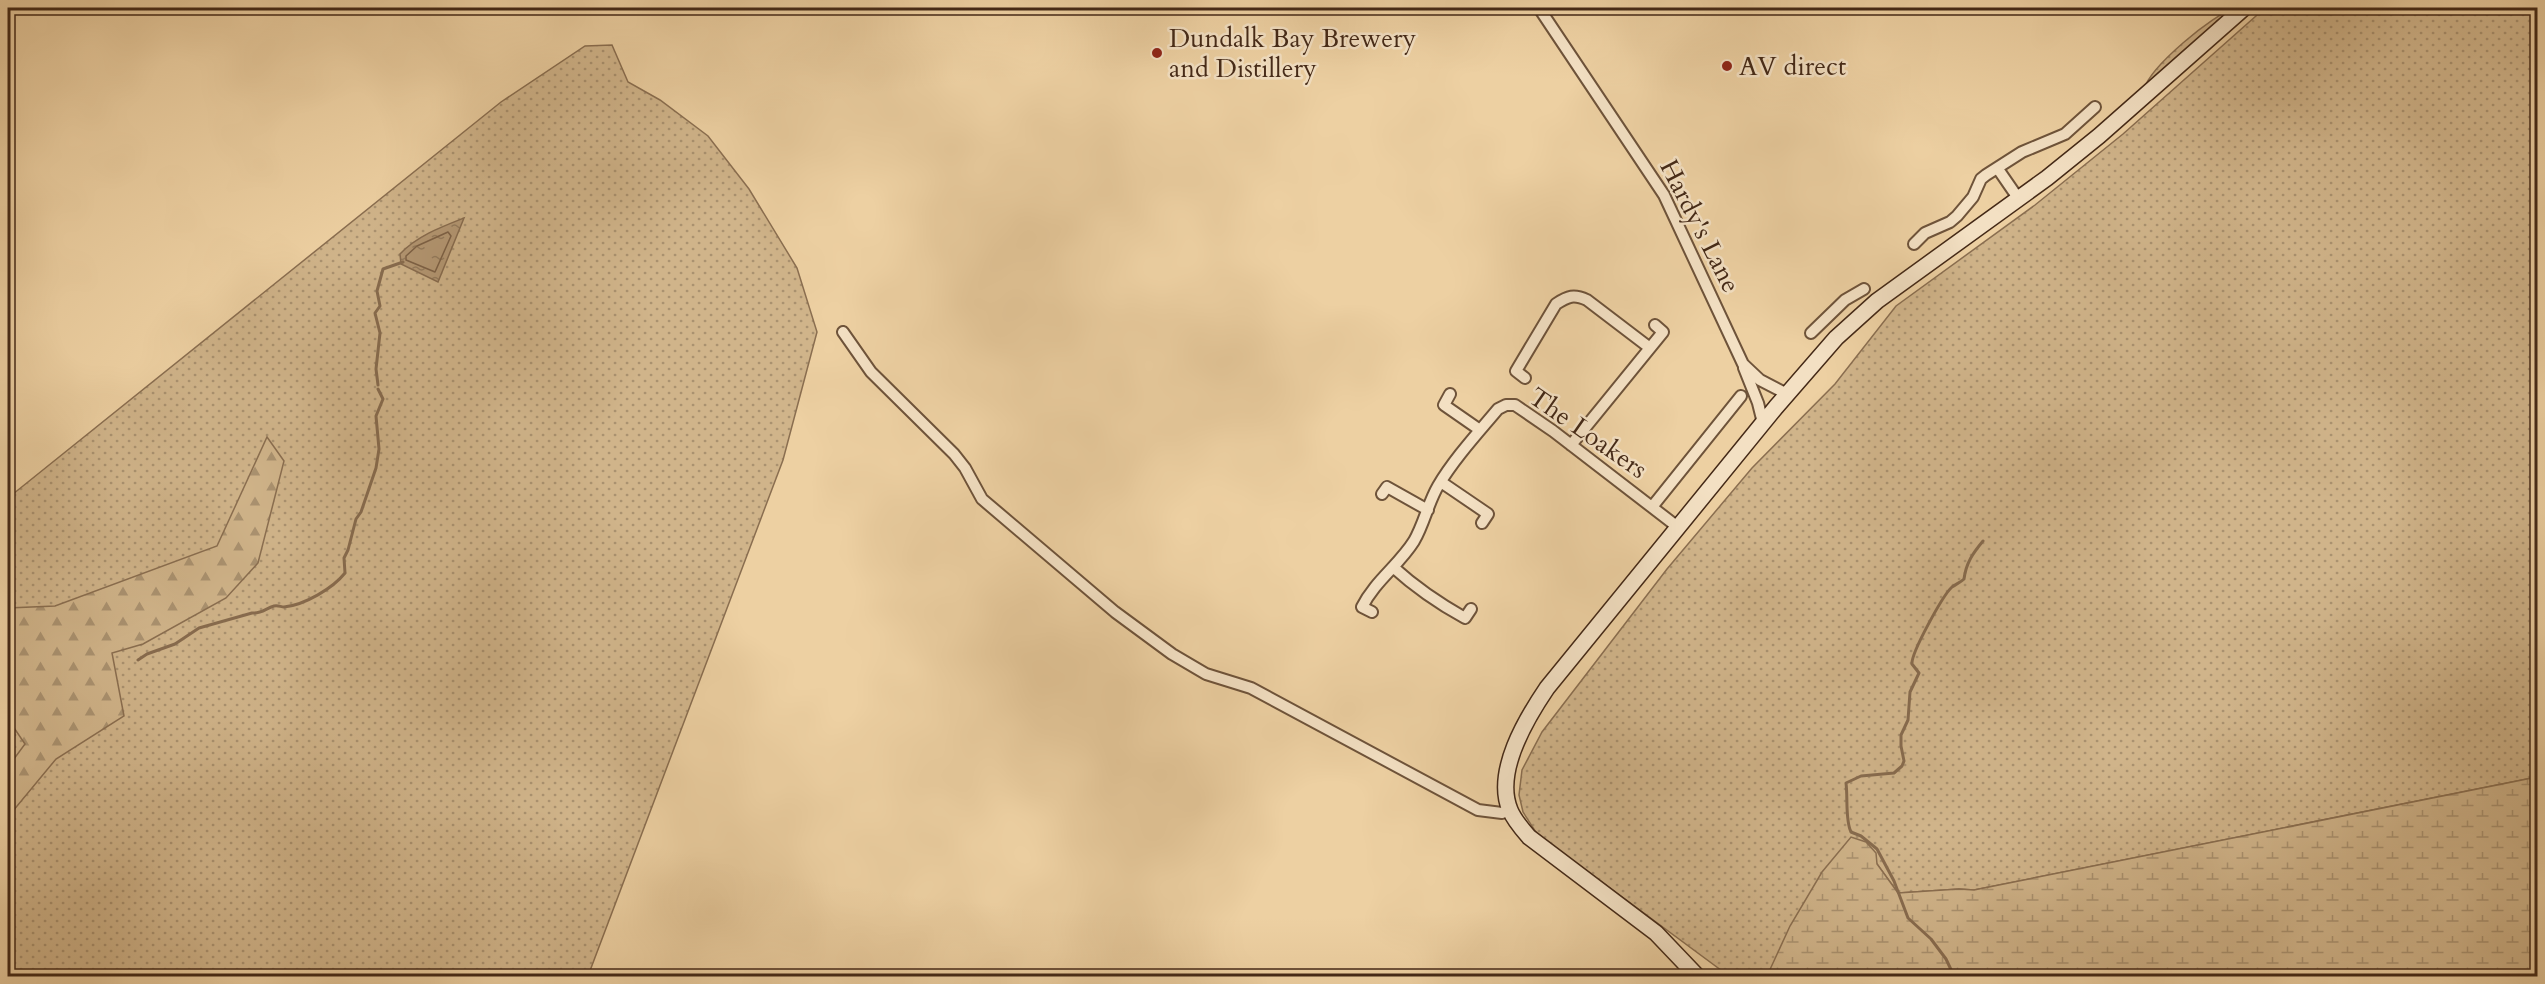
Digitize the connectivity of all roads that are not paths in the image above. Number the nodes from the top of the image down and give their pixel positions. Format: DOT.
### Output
graph roads {
  1 [pos="1539,8"];
  2 [pos="2244,8"];
  3 [pos="2095,107"];
  4 [pos="1998,169"];
  5 [pos="2018,198"];
  6 [pos="1914,244"];
  7 [pos="1864,289"];
  8 [pos="1831,314"];
  9 [pos="1655,325"];
  10 [pos="843,332"];
  11 [pos="1843,332"];
  12 [pos="1811,333"];
  13 [pos="1650,348"];
  14 [pos="1743,364"];
  15 [pos="1525,378"];
  16 [pos="1450,394"];
  17 [pos="1787,394"];
  18 [pos="1741,396"];
  19 [pos="1763,423"];
  20 [pos="1480,430"];
  21 [pos="1571,445"];
  22 [pos="1441,482"];
  23 [pos="1382,494"];
  24 [pos="1652,507"];
  25 [pos="1428,510"];
  26 [pos="1482,523"];
  27 [pos="1679,528"];
  28 [pos="1393,567"];
  29 [pos="1471,609"];
  30 [pos="1372,612"];
  31 [pos="1510,810"];
  32 [pos="1697,976"];
  1 -- 14 [label="street, Hardy's Lane"];
  2 -- 5 [label="main road"];
  3 -- 4 [label="street"];
  4 -- 5 [label="street"];
  4 -- 6 [label="street"];
  5 -- 11 [label="main road"];
  7 -- 8 [label="street"];
  8 -- 11 [label="street"];
  8 -- 12 [label="street"];
  9 -- 13 [label="street"];
  10 -- 31 [label="street"];
  11 -- 17 [label="main road"];
  13 -- 15 [label="street"];
  13 -- 21 [label="street"];
  14 -- 17 [label="street, Hardy's Lane"];
  14 -- 19 [label="street"];
  16 -- 20 [label="street"];
  17 -- 19 [label="main road"];
  18 -- 24 [label="street"];
  19 -- 27 [label="main road"];
  20 -- 21 [label="street, The Loakers"];
  20 -- 22 [label="street, The Loakers"];
  21 -- 24 [label="street, The Loakers"];
  22 -- 25 [label="street, The Loakers"];
  22 -- 26 [label="street"];
  23 -- 25 [label="street"];
  24 -- 27 [label="street, The Loakers"];
  25 -- 28 [label="street, The Loakers"];
  27 -- 31 [label="main road"];
  28 -- 29 [label="street"];
  28 -- 30 [label="street, The Loakers"];
  31 -- 32 [label="main road"];
}
